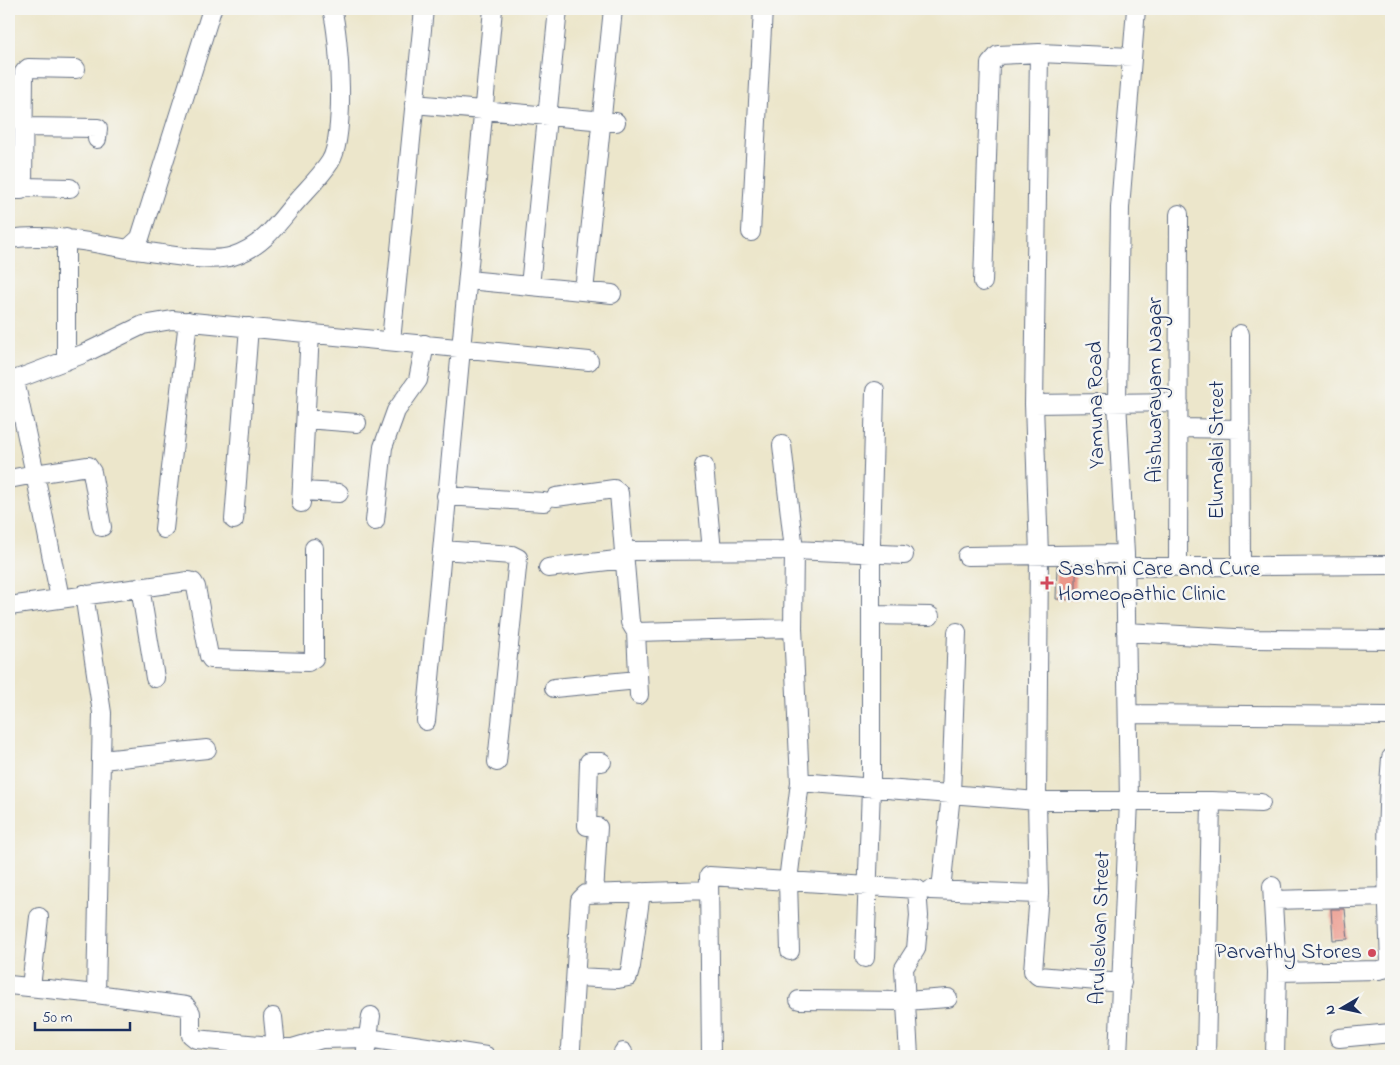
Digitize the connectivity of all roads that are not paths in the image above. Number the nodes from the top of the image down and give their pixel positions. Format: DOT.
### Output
graph roads {
  1 [pos="212,9"];
  2 [pos="332,9"];
  3 [pos="424,9"];
  4 [pos="494,9"];
  5 [pos="558,9"];
  6 [pos="613,9"];
  7 [pos="763,9"];
  8 [pos="1136,9"];
  9 [pos="1039,53"];
  10 [pos="1132,57"];
  11 [pos="76,69"];
  12 [pos="414,104"];
  13 [pos="485,110"];
  14 [pos="547,116"];
  15 [pos="609,121"];
  16 [pos="23,127"];
  17 [pos="97,139"];
  18 [pos="70,188"];
  19 [pos="16,189"];
  20 [pos="1179,214"];
  21 [pos="751,232"];
  22 [pos="66,238"];
  23 [pos="9,239"];
  24 [pos="128,249"];
  25 [pos="468,280"];
  26 [pos="983,282"];
  27 [pos="530,286"];
  28 [pos="584,291"];
  29 [pos="612,294"];
  30 [pos="188,321"];
  31 [pos="249,327"];
  32 [pos="310,333"];
  33 [pos="1240,334"];
  34 [pos="391,341"];
  35 [pos="424,344"];
  36 [pos="460,348"];
  37 [pos="66,361"];
  38 [pos="589,361"];
  39 [pos="12,382"];
  40 [pos="875,391"];
  41 [pos="1117,402"];
  42 [pos="1179,402"];
  43 [pos="1034,404"];
  44 [pos="306,420"];
  45 [pos="357,423"];
  46 [pos="1179,428"];
  47 [pos="1241,429"];
  48 [pos="782,445"];
  49 [pos="704,466"];
  50 [pos="36,474"];
  51 [pos="9,479"];
  52 [pos="339,493"];
  53 [pos="446,496"];
  54 [pos="234,520"];
  55 [pos="374,521"];
  56 [pos="102,527"];
  57 [pos="164,530"];
  58 [pos="314,548"];
  59 [pos="442,550"];
  60 [pos="794,550"];
  61 [pos="712,551"];
  62 [pos="871,554"];
  63 [pos="625,555"];
  64 [pos="904,555"];
  65 [pos="1039,555"];
  66 [pos="967,556"];
  67 [pos="1125,560"];
  68 [pos="1241,565"];
  69 [pos="1391,565"];
  70 [pos="1178,567"];
  71 [pos="548,568"];
  72 [pos="140,588"];
  73 [pos="84,594"];
  74 [pos="60,598"];
  75 [pos="9,606"];
  76 [pos="871,615"];
  77 [pos="930,616"];
  78 [pos="793,628"];
  79 [pos="636,632"];
  80 [pos="957,632"];
  81 [pos="1126,632"];
  82 [pos="1391,640"];
  83 [pos="155,678"];
  84 [pos="554,688"];
  85 [pos="1128,714"];
  86 [pos="1391,716"];
  87 [pos="426,721"];
  88 [pos="208,749"];
  89 [pos="1391,758"];
  90 [pos="102,760"];
  91 [pos="497,762"];
  92 [pos="602,762"];
  93 [pos="800,782"];
  94 [pos="871,788"];
  95 [pos="1390,788"];
  96 [pos="951,794"];
  97 [pos="1037,801"];
  98 [pos="1130,801"];
  99 [pos="1210,801"];
  100 [pos="1261,802"];
  101 [pos="788,881"];
  102 [pos="868,886"];
  103 [pos="917,889"];
  104 [pos="709,890"];
  105 [pos="941,890"];
  106 [pos="641,892"];
  107 [pos="594,894"];
  108 [pos="1039,894"];
  109 [pos="1387,896"];
  110 [pos="39,917"];
  111 [pos="790,951"];
  112 [pos="865,958"];
  113 [pos="1390,968"];
  114 [pos="1277,972"];
  115 [pos="576,977"];
  116 [pos="1122,983"];
  117 [pos="9,985"];
  118 [pos="31,988"];
  119 [pos="96,994"];
  120 [pos="948,998"];
  121 [pos="800,1000"];
  122 [pos="905,1001"];
  123 [pos="371,1016"];
  124 [pos="273,1017"];
  125 [pos="1391,1034"];
  126 [pos="368,1038"];
  127 [pos="1339,1038"];
  128 [pos="276,1047"];
  129 [pos="229,1050"];
  130 [pos="454,1055"];
  131 [pos="365,1056"];
  132 [pos="486,1056"];
  133 [pos="568,1056"];
  134 [pos="711,1056"];
  135 [pos="909,1056"];
  136 [pos="1118,1056"];
  137 [pos="1206,1056"];
  138 [pos="1275,1056"];
  1 -- 24 [label="street"];
  2 -- 24 [label="street"];
  3 -- 12 [label="street"];
  4 -- 13 [label="street"];
  5 -- 14 [label="street"];
  6 -- 15 [label="street"];
  7 -- 21 [label="street"];
  8 -- 10 [label="street, Yamuna Road"];
  9 -- 10 [label="street"];
  9 -- 26 [label="street"];
  9 -- 43 [label="street"];
  10 -- 41 [label="street, Yamuna Road"];
  11 -- 16 [label="street"];
  12 -- 13 [label="street"];
  12 -- 34 [label="street"];
  13 -- 14 [label="street"];
  13 -- 25 [label="street"];
  14 -- 15 [label="street"];
  14 -- 27 [label="street"];
  15 -- 28 [label="street"];
  16 -- 17 [label="street"];
  16 -- 19 [label="street"];
  18 -- 19 [label="street"];
  20 -- 42 [label="street, Aishwarayam Nagar"];
  22 -- 23 [label="street"];
  22 -- 24 [label="street"];
  22 -- 37 [label="street"];
  25 -- 27 [label="street"];
  25 -- 36 [label="street"];
  27 -- 28 [label="street"];
  28 -- 29 [label="street"];
  30 -- 31 [label="street"];
  30 -- 37 [label="street"];
  30 -- 57 [label="street"];
  31 -- 32 [label="street"];
  31 -- 54 [label="street"];
  32 -- 34 [label="street"];
  32 -- 44 [label="street"];
  33 -- 47 [label="street, Elumalai Street"];
  34 -- 35 [label="street"];
  35 -- 36 [label="street"];
  35 -- 55 [label="street"];
  36 -- 38 [label="street"];
  36 -- 53 [label="street"];
  37 -- 39 [label="street"];
  39 -- 50 [label="street"];
  40 -- 62 [label="street"];
  41 -- 42 [label="street"];
  41 -- 43 [label="street"];
  41 -- 67 [label="street, Yamuna Road"];
  42 -- 46 [label="street, Aishwarayam Nagar"];
  43 -- 65 [label="street"];
  44 -- 45 [label="street"];
  44 -- 52 [label="street"];
  46 -- 47 [label="street"];
  46 -- 70 [label="street, Aishwarayam Nagar"];
  47 -- 68 [label="street, Elumalai Street"];
  48 -- 60 [label="street"];
  49 -- 61 [label="street"];
  50 -- 51 [label="street"];
  50 -- 56 [label="street"];
  50 -- 74 [label="street"];
  53 -- 59 [label="street"];
  53 -- 63 [label="street"];
  58 -- 72 [label="street"];
  59 -- 87 [label="street"];
  59 -- 91 [label="street"];
  60 -- 61 [label="street"];
  60 -- 62 [label="street"];
  60 -- 78 [label="street"];
  61 -- 63 [label="street"];
  62 -- 64 [label="street"];
  62 -- 76 [label="street"];
  63 -- 71 [label="street"];
  63 -- 79 [label="street"];
  65 -- 66 [label="street"];
  65 -- 67 [label="street"];
  65 -- 97 [label="street"];
  67 -- 70 [label="street"];
  67 -- 81 [label="street, Yamuna Road"];
  68 -- 69 [label="street"];
  68 -- 70 [label="street"];
  72 -- 73 [label="street"];
  72 -- 83 [label="street"];
  73 -- 74 [label="street"];
  73 -- 90 [label="street"];
  74 -- 75 [label="street"];
  76 -- 77 [label="street"];
  76 -- 94 [label="street"];
  78 -- 79 [label="street"];
  78 -- 93 [label="street"];
  79 -- 84 [label="street"];
  80 -- 96 [label="street"];
  81 -- 82 [label="street"];
  81 -- 85 [label="street, Yamuna Road"];
  85 -- 86 [label="street"];
  85 -- 98 [label="street, Yamuna Road"];
  88 -- 90 [label="street"];
  89 -- 95 [label="street"];
  90 -- 119 [label="street"];
  92 -- 107 [label="street"];
  93 -- 94 [label="street"];
  93 -- 101 [label="street"];
  94 -- 96 [label="street"];
  94 -- 102 [label="street"];
  95 -- 109 [label="street"];
  96 -- 97 [label="street"];
  96 -- 105 [label="street"];
  97 -- 98 [label="street"];
  97 -- 108 [label="street"];
  98 -- 99 [label="street"];
  98 -- 116 [label="street, Arulselvan Street"];
  99 -- 100 [label="street"];
  99 -- 137 [label="street"];
  101 -- 102 [label="street"];
  101 -- 104 [label="street"];
  101 -- 111 [label="street"];
  102 -- 103 [label="street"];
  102 -- 112 [label="street"];
  103 -- 105 [label="street"];
  103 -- 122 [label="street"];
  104 -- 106 [label="street"];
  104 -- 134 [label="street"];
  105 -- 108 [label="street"];
  106 -- 107 [label="street"];
  106 -- 115 [label="street"];
  107 -- 115 [label="street"];
  108 -- 116 [label="street"];
  109 -- 113 [label="street"];
  109 -- 114 [label="street"];
  110 -- 118 [label="street"];
  113 -- 114 [label="street"];
  114 -- 138 [label="street"];
  115 -- 133 [label="street"];
  116 -- 136 [label="street, Arulselvan Street"];
  117 -- 118 [label="street"];
  118 -- 119 [label="street"];
  119 -- 129 [label="street"];
  120 -- 122 [label="street"];
  121 -- 122 [label="street"];
  122 -- 135 [label="street"];
  123 -- 126 [label="street"];
  124 -- 128 [label="street"];
  125 -- 127 [label="street"];
  126 -- 128 [label="street"];
  126 -- 130 [label="street"];
  126 -- 131 [label="street"];
  128 -- 129 [label="street"];
  130 -- 132 [label="street"];
}
